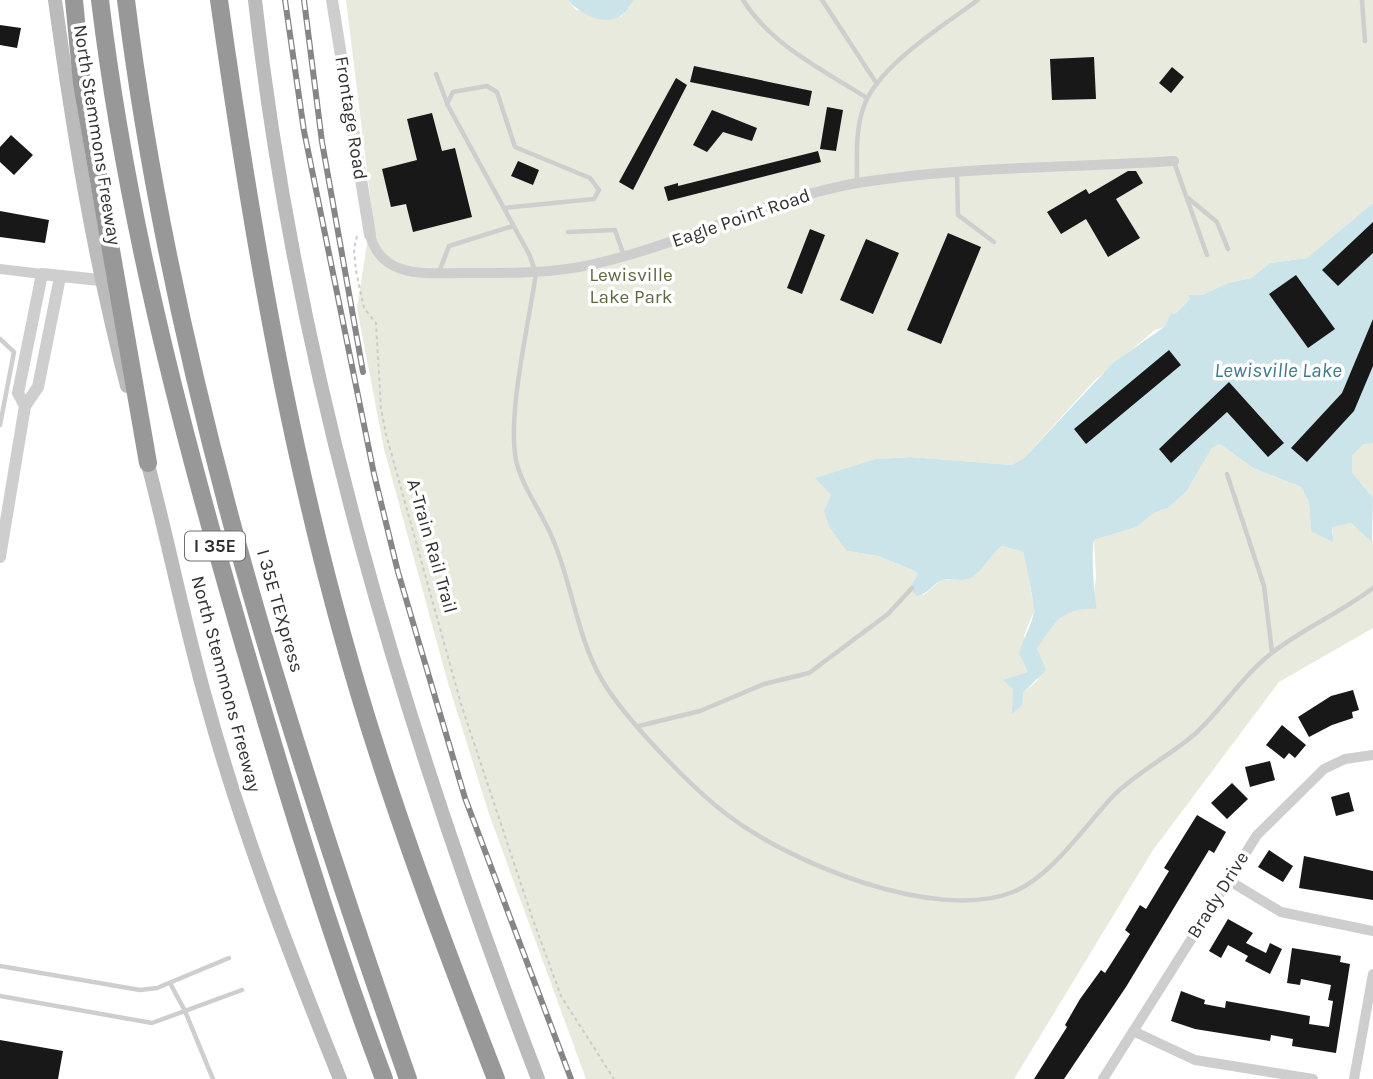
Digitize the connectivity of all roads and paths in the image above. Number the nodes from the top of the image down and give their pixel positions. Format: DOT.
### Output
graph roads {
  1 [pos="55,0"];
  2 [pos="74,0"];
  3 [pos="100,0"];
  4 [pos="126,0"];
  5 [pos="219,0"];
  6 [pos="255,0"];
  7 [pos="332,0"];
  8 [pos="743,0"];
  9 [pos="822,0"];
  10 [pos="978,0"];
  11 [pos="1362,0"];
  12 [pos="1365,41"];
  13 [pos="436,74"];
  14 [pos="877,84"];
  15 [pos="867,98"];
  16 [pos="447,104"];
  17 [pos="1174,161"];
  18 [pos="957,173"];
  19 [pos="857,184"];
  20 [pos="1188,197"];
  21 [pos="504,208"];
  22 [pos="513,226"];
  23 [pos="568,232"];
  24 [pos="364,233"];
  25 [pos="994,242"];
  26 [pos="1228,249"];
  27 [pos="1207,255"];
  28 [pos="625,256"];
  29 [pos="0,269"];
  30 [pos="439,273"];
  31 [pos="536,273"];
  32 [pos="42,274"];
  33 [pos="60,277"];
  34 [pos="100,280"];
  35 [pos="0,339"];
  36 [pos="25,406"];
  37 [pos="0,425"];
  38 [pos="148,463"];
  39 [pos="1227,474"];
  40 [pos="0,556"];
  41 [pos="1373,588"];
  42 [pos="912,589"];
  43 [pos="1272,652"];
  44 [pos="639,726"];
  45 [pos="1373,755"];
  46 [pos="1228,880"];
  47 [pos="1373,931"];
  48 [pos="229,958"];
  49 [pos="0,966"];
  50 [pos="1373,974"];
  51 [pos="170,983"];
  52 [pos="242,990"];
  53 [pos="0,996"];
  54 [pos="185,1011"];
  55 [pos="385,1011"];
  56 [pos="1133,1031"];
  57 [pos="213,1079"];
  58 [pos="340,1079"];
  59 [pos="384,1079"];
  60 [pos="408,1079"];
  61 [pos="419,1079"];
  62 [pos="496,1079"];
  63 [pos="538,1079"];
  64 [pos="614,1079"];
  65 [pos="1103,1079"];
  66 [pos="1313,1079"];
  67 [pos="1354,1079"];
  1 -- 34 [label="main road, North Stemmons Freeway"];
  2 -- 38 [label="highway"];
  3 -- 59 [label="highway, North Stemmons Freeway / I 35E"];
  4 -- 55 [label="highway, I 35E TEXpress"];
  5 -- 62 [label="highway"];
  6 -- 63 [label="main road"];
  7 -- 24 [label="street, Frontage Road"];
  8 -- 15 [label="lane"];
  9 -- 14 [label="lane"];
  10 -- 14 [label="lane"];
  11 -- 12 [label="lane"];
  13 -- 16 [label="lane"];
  14 -- 15 [label="lane"];
  15 -- 19 [label="lane"];
  16 -- 21 [label="lane"];
  16 -- 21 [label="lane"];
  17 -- 18 [label="street, Eagle Point Road"];
  17 -- 20 [label="lane"];
  18 -- 19 [label="street, Eagle Point Road"];
  18 -- 25 [label="lane"];
  19 -- 28 [label="street, Eagle Point Road"];
  20 -- 26 [label="lane"];
  20 -- 27 [label="lane"];
  21 -- 22 [label="lane"];
  22 -- 30 [label="lane"];
  22 -- 31 [label="lane"];
  23 -- 28 [label="lane"];
  24 -- 30 [label="street, Eagle Point Road"];
  24 -- 64 [label="path, A-Train Rail Trail"];
  28 -- 31 [label="street, Eagle Point Road"];
  29 -- 32 [label="street"];
  30 -- 31 [label="street, Eagle Point Road"];
  31 -- 44 [label="lane"];
  32 -- 33 [label="street"];
  32 -- 36 [label="street"];
  33 -- 34 [label="street"];
  33 -- 36 [label="street"];
  34 -- 38 [label="main road, North Stemmons Freeway"];
  35 -- 37 [label="lane"];
  36 -- 40 [label="street"];
  38 -- 58 [label="main road, North Stemmons Freeway"];
  39 -- 43 [label="lane"];
  41 -- 43 [label="lane"];
  42 -- 44 [label="lane"];
  43 -- 44 [label="lane"];
  45 -- 46 [label="street, Brady Drive"];
  46 -- 47 [label="street"];
  46 -- 56 [label="street, Brady Drive"];
  48 -- 51 [label="lane"];
  49 -- 51 [label="lane"];
  50 -- 67 [label="street"];
  51 -- 54 [label="lane"];
  52 -- 54 [label="lane"];
  53 -- 54 [label="lane"];
  54 -- 57 [label="lane"];
  55 -- 60 [label="highway, I 35E TEXpress"];
  55 -- 61 [label="highway"];
  56 -- 65 [label="street, Brady Drive"];
  56 -- 66 [label="street"];
}
